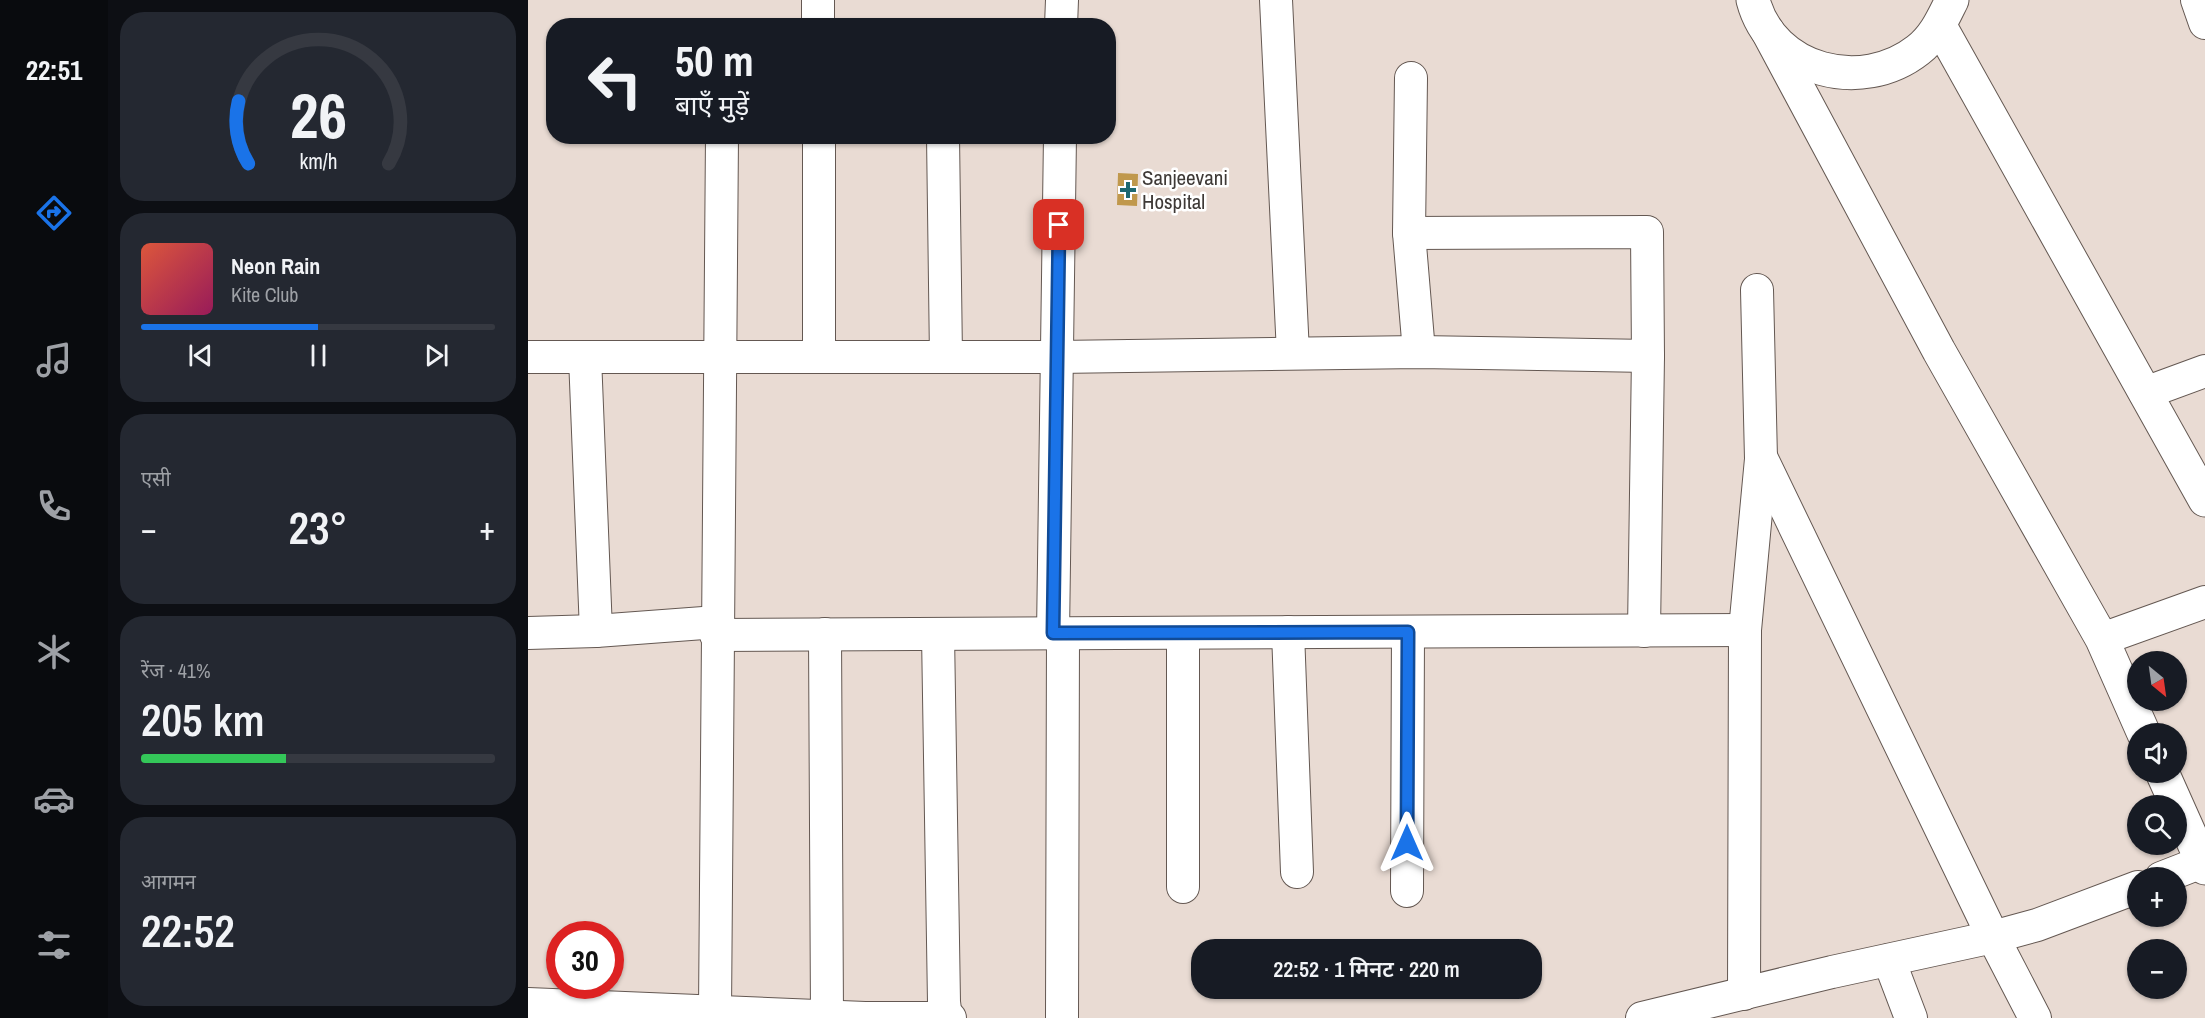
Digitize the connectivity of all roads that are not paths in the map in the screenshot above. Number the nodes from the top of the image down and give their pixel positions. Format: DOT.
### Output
graph roads {
  1 [pos="818,0"];
  2 [pos="1062,0"];
  3 [pos="1276,0"];
  4 [pos="1753,0"];
  5 [pos="2197,0"];
  6 [pos="1946,13"];
  7 [pos="818,18"];
  8 [pos="1061,18"];
  9 [pos="2205,23"];
  10 [pos="1768,32"];
  11 [pos="1411,78"];
  12 [pos="722,144"];
  13 [pos="819,144"];
  14 [pos="943,144"];
  15 [pos="1060,144"];
  16 [pos="1409,233"];
  17 [pos="1757,290"];
  18 [pos="1419,352"];
  19 [pos="1293,353"];
  20 [pos="1648,356"];
  21 [pos="528,357"];
  22 [pos="585,357"];
  23 [pos="819,357"];
  24 [pos="946,357"];
  25 [pos="1057,357"];
  26 [pos="720,358"];
  27 [pos="2205,371"];
  28 [pos="2145,393"];
  29 [pos="1761,459"];
  30 [pos="2205,500"];
  31 [pos="2205,602"];
  32 [pos="717,628"];
  33 [pos="1745,630"];
  34 [pos="596,631"];
  35 [pos="1644,631"];
  36 [pos="1288,632"];
  37 [pos="1408,632"];
  38 [pos="528,633"];
  39 [pos="1058,633"];
  40 [pos="1183,633"];
  41 [pos="825,634"];
  42 [pos="938,634"];
  43 [pos="2102,639"];
  44 [pos="2139,723"];
  45 [pos="2167,783"];
  46 [pos="2204,865"];
  47 [pos="2187,870"];
  48 [pos="1297,872"];
  49 [pos="1183,886"];
  50 [pos="1407,891"];
  51 [pos="2127,891"];
  52 [pos="1993,937"];
  53 [pos="1889,960"];
  54 [pos="1744,994"];
  55 [pos="528,1004"];
  56 [pos="714,1011"];
  57 [pos="645,1013"];
  58 [pos="827,1016"];
  59 [pos="1652,1017"];
  60 [pos="948,1018"];
  61 [pos="1062,1018"];
  62 [pos="1911,1018"];
  63 [pos="2035,1018"];
  1 -- 7 [label="street"];
  2 -- 8 [label="street"];
  3 -- 19 [label="street"];
  4 -- 10 [label="street"];
  5 -- 9 [label="street"];
  6 -- 10 [label="street"];
  6 -- 28 [label="street"];
  10 -- 43 [label="street"];
  11 -- 16 [label="street"];
  12 -- 26 [label="street"];
  13 -- 23 [label="street"];
  14 -- 24 [label="street"];
  15 -- 25 [label="street"];
  16 -- 18 [label="street"];
  16 -- 20 [label="street"];
  17 -- 29 [label="street"];
  18 -- 19 [label="street"];
  18 -- 20 [label="street"];
  19 -- 25 [label="street"];
  20 -- 35 [label="street"];
  21 -- 22 [label="street"];
  22 -- 26 [label="street"];
  22 -- 34 [label="street"];
  23 -- 24 [label="street"];
  23 -- 26 [label="street"];
  24 -- 25 [label="street"];
  25 -- 39 [label="street"];
  26 -- 32 [label="street"];
  27 -- 28 [label="street"];
  28 -- 30 [label="street"];
  29 -- 33 [label="street"];
  29 -- 52 [label="street"];
  31 -- 43 [label="street"];
  32 -- 34 [label="street"];
  32 -- 41 [label="street"];
  32 -- 56 [label="street"];
  33 -- 35 [label="street"];
  33 -- 54 [label="street"];
  34 -- 38 [label="street"];
  35 -- 37 [label="street"];
  36 -- 37 [label="street"];
  36 -- 40 [label="street"];
  36 -- 48 [label="street"];
  37 -- 50 [label="street"];
  39 -- 40 [label="street"];
  39 -- 42 [label="street"];
  39 -- 61 [label="street"];
  40 -- 49 [label="street"];
  41 -- 42 [label="street"];
  41 -- 58 [label="street"];
  42 -- 60 [label="street"];
  43 -- 44 [label="street"];
  45 -- 46 [label="street"];
  46 -- 47 [label="street"];
  51 -- 52 [label="street"];
  52 -- 53 [label="street"];
  52 -- 63 [label="street"];
  53 -- 54 [label="street"];
  53 -- 62 [label="street"];
  54 -- 59 [label="street"];
  55 -- 57 [label="street"];
  56 -- 57 [label="street"];
  56 -- 58 [label="street"];
  58 -- 60 [label="street"];
}
